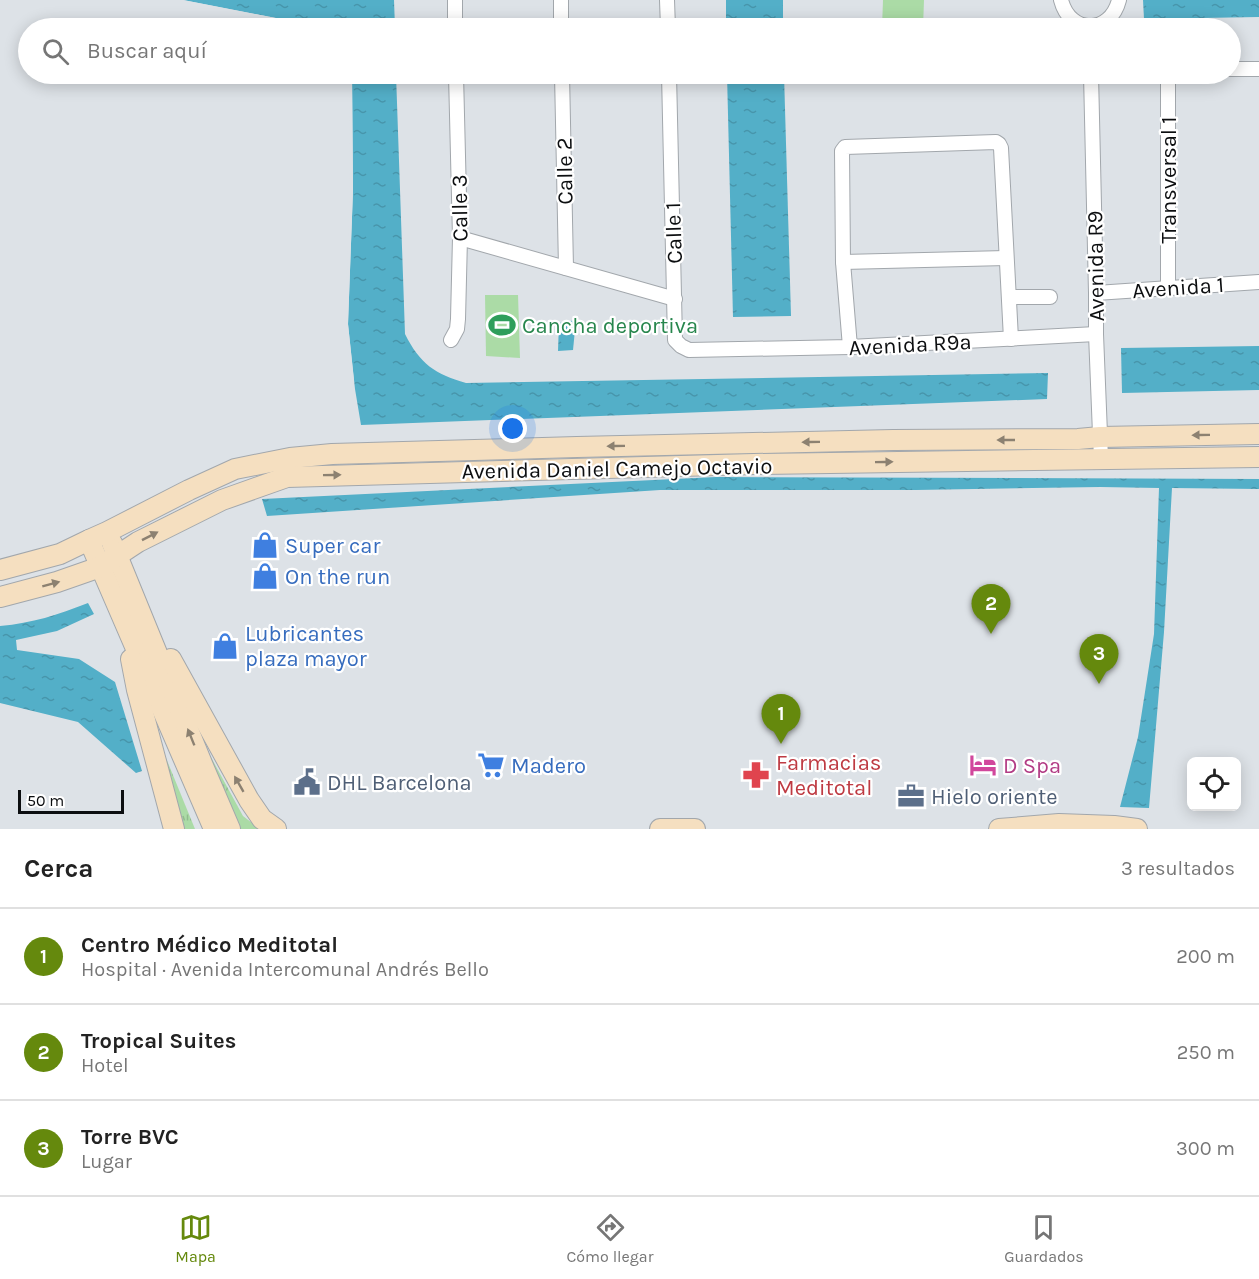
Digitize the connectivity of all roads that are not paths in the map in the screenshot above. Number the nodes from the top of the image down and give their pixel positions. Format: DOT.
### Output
graph roads {
  1 [pos="455,0"];
  2 [pos="561,0"];
  3 [pos="667,0"];
  4 [pos="1061,0"];
  5 [pos="1119,0"];
  6 [pos="455,18"];
  7 [pos="561,18"];
  8 [pos="668,18"];
  9 [pos="1070,18"];
  10 [pos="1111,18"];
  11 [pos="1241,69"];
  12 [pos="1259,69"];
  13 [pos="456,84"];
  14 [pos="562,84"];
  15 [pos="669,84"];
  16 [pos="1091,84"];
  17 [pos="1168,84"];
  18 [pos="460,238"];
  19 [pos="1006,258"];
  20 [pos="843,262"];
  21 [pos="566,268"];
  22 [pos="1259,282"];
  23 [pos="1168,287"];
  24 [pos="1096,293"];
  25 [pos="1009,297"];
  26 [pos="1050,297"];
  27 [pos="675,299"];
  28 [pos="1096,334"];
  29 [pos="1011,339"];
  30 [pos="451,340"];
  31 [pos="850,347"];
  32 [pos="724,349"];
  33 [pos="1259,434"];
  34 [pos="1100,437"];
  35 [pos="1259,457"];
  36 [pos="1101,459"];
  37 [pos="107,532"];
  38 [pos="89,540"];
  39 [pos="117,555"];
  40 [pos="100,567"];
  41 [pos="0,570"];
  42 [pos="0,597"];
  43 [pos="132,617"];
  44 [pos="174,829"];
  45 [pos="214,829"];
  46 [pos="230,829"];
  47 [pos="276,829"];
  48 [pos="660,829"];
  49 [pos="695,829"];
  50 [pos="999,829"];
  51 [pos="1137,829"];
  1 -- 6 [label="street"];
  2 -- 7 [label="street"];
  3 -- 8 [label="street"];
  4 -- 9 [label="street"];
  5 -- 10 [label="street"];
  11 -- 12 [label="street"];
  13 -- 18 [label="street, Calle 3"];
  14 -- 21 [label="street, Calle 2"];
  15 -- 27 [label="street, Calle 1"];
  16 -- 24 [label="street, Avenida R9"];
  17 -- 23 [label="street, Transversal 1"];
  18 -- 21 [label="street"];
  18 -- 30 [label="street, Calle 3"];
  19 -- 20 [label="street"];
  19 -- 20 [label="street"];
  19 -- 25 [label="street"];
  20 -- 31 [label="street"];
  21 -- 27 [label="street"];
  22 -- 23 [label="street, Avenida 1"];
  23 -- 24 [label="street, Avenida 1"];
  24 -- 28 [label="street, Avenida R9"];
  25 -- 26 [label="street"];
  25 -- 29 [label="street"];
  27 -- 32 [label="street, Calle 1"];
  28 -- 29 [label="street, Avenida R9a"];
  28 -- 34 [label="street, Avenida R9"];
  29 -- 31 [label="street, Avenida R9a"];
  31 -- 32 [label="street, Avenida R9a"];
  33 -- 34 [label="main road, Avenida Daniel Camejo Octavio, one-way"];
  34 -- 36 [label="street, Avenida R9"];
  34 -- 37 [label="main road, Avenida Daniel Camejo Octavio, one-way"];
  35 -- 36 [label="main road, Avenida Daniel Camejo Octavio"];
  39 -- 36 [label="main road, Avenida Daniel Camejo Octavio, one-way"];
  37 -- 38 [label="main road, Avenida Daniel Camejo Octavio"];
  37 -- 39 [label="main road"];
  38 -- 40 [label="main road"];
  38 -- 41 [label="main road, Avenida Daniel Camejo Octavio"];
  39 -- 40 [label="main road, Avenida Daniel Camejo Octavio"];
  39 -- 43 [label="main road"];
  42 -- 40 [label="main road, Avenida Daniel Camejo Octavio, one-way"];
  40 -- 43 [label="main road"];
  43 -- 44 [label="main road"];
  43 -- 45 [label="main road"];
  46 -- 43 [label="main road, one-way"];
  47 -- 43 [label="main road, one-way"];
  48 -- 49 [label="main road"];
  50 -- 51 [label="main road"];
}
